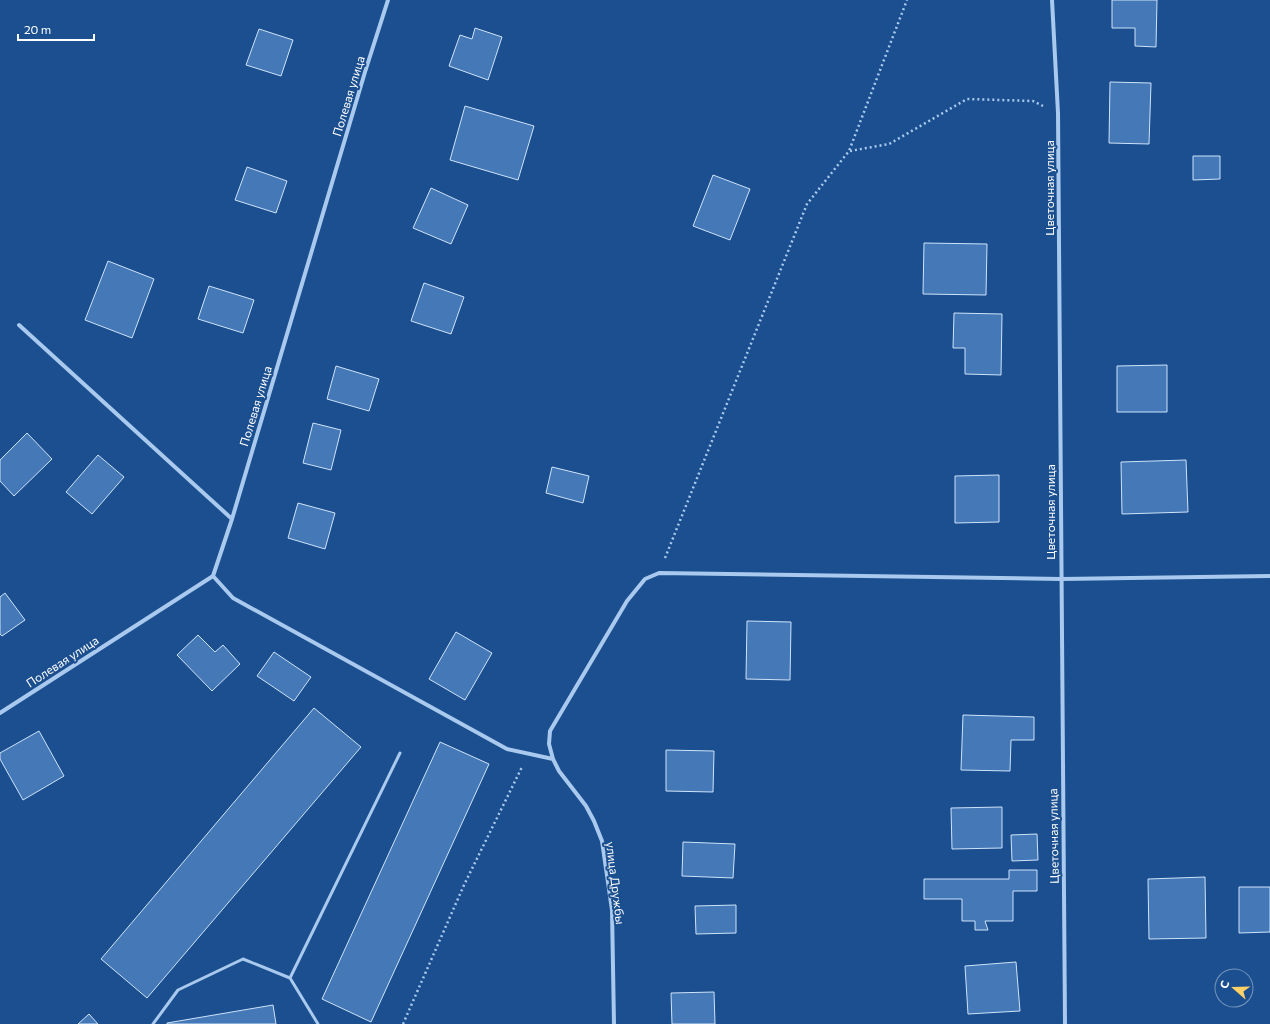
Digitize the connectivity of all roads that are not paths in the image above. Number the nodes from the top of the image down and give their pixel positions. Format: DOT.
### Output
graph roads {
  1 [pos="388,0"];
  2 [pos="1052,0"];
  3 [pos="19,325"];
  4 [pos="232,519"];
  5 [pos="213,576"];
  6 [pos="1270,576"];
  7 [pos="1061,579"];
  8 [pos="0,713"];
  9 [pos="400,753"];
  10 [pos="552,760"];
  11 [pos="290,978"];
  12 [pos="153,1024"];
  13 [pos="318,1024"];
  14 [pos="614,1024"];
  15 [pos="1065,1024"];
  1 -- 4 [label="street, Полевая улица"];
  2 -- 7 [label="street, Цветочная улица"];
  3 -- 4 [label="street"];
  4 -- 5 [label="street, Полевая улица"];
  5 -- 8 [label="street, Полевая улица"];
  5 -- 10 [label="street"];
  6 -- 7 [label="street"];
  7 -- 10 [label="street"];
  7 -- 15 [label="street, Цветочная улица"];
  9 -- 11 [label="lane"];
  10 -- 14 [label="street, улица Дружбы"];
  11 -- 12 [label="lane"];
  11 -- 13 [label="lane"];
}
